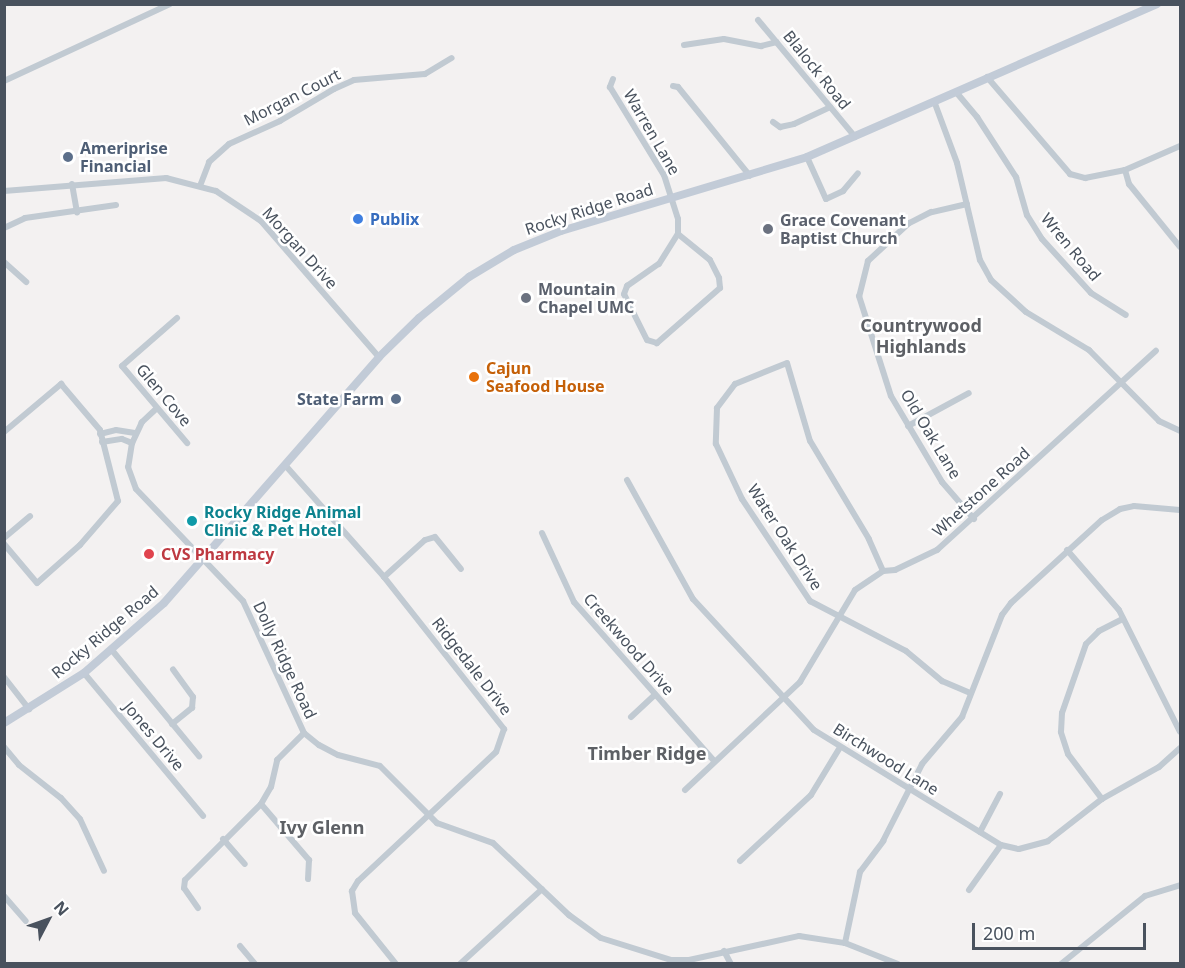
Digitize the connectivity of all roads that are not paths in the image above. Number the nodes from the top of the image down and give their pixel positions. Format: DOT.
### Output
graph roads {
  1 [pos="170,4"];
  2 [pos="1156,4"];
  3 [pos="758,20"];
  4 [pos="777,42"];
  5 [pos="684,45"];
  6 [pos="452,58"];
  7 [pos="987,77"];
  8 [pos="613,79"];
  9 [pos="4,81"];
  10 [pos="673,86"];
  11 [pos="956,92"];
  12 [pos="934,101"];
  13 [pos="830,107"];
  14 [pos="774,122"];
  15 [pos="855,137"];
  16 [pos="1180,146"];
  17 [pos="807,157"];
  18 [pos="1125,170"];
  19 [pos="858,173"];
  20 [pos="750,176"];
  21 [pos="72,184"];
  22 [pos="200,186"];
  23 [pos="4,191"];
  24 [pos="671,199"];
  25 [pos="967,204"];
  26 [pos="116,205"];
  27 [pos="77,213"];
  28 [pos="4,228"];
  29 [pos="678,234"];
  30 [pos="1180,247"];
  31 [pos="4,262"];
  32 [pos="27,282"];
  33 [pos="1126,315"];
  34 [pos="177,318"];
  35 [pos="1156,351"];
  36 [pos="380,357"];
  37 [pos="1122,381"];
  38 [pos="969,393"];
  39 [pos="157,408"];
  40 [pos="908,426"];
  41 [pos="1180,431"];
  42 [pos="4,432"];
  43 [pos="135,433"];
  44 [pos="100,434"];
  45 [pos="102,442"];
  46 [pos="132,443"];
  47 [pos="187,443"];
  48 [pos="285,465"];
  49 [pos="627,480"];
  50 [pos="1180,510"];
  51 [pos="30,516"];
  52 [pos="974,519"];
  53 [pos="542,533"];
  54 [pos="4,538"];
  55 [pos="4,544"];
  56 [pos="1067,550"];
  57 [pos="203,561"];
  58 [pos="461,569"];
  59 [pos="883,571"];
  60 [pos="384,578"];
  61 [pos="838,617"];
  62 [pos="1123,619"];
  63 [pos="111,649"];
  64 [pos="173,669"];
  65 [pos="84,673"];
  66 [pos="4,677"];
  67 [pos="970,693"];
  68 [pos="655,695"];
  69 [pos="784,697"];
  70 [pos="29,709"];
  71 [pos="631,717"];
  72 [pos="4,723"];
  73 [pos="172,724"];
  74 [pos="1180,732"];
  75 [pos="304,733"];
  76 [pos="4,747"];
  77 [pos="1180,747"];
  78 [pos="840,748"];
  79 [pos="199,756"];
  80 [pos="714,761"];
  81 [pos="908,787"];
  82 [pos="684,790"];
  83 [pos="1000,794"];
  84 [pos="1102,799"];
  85 [pos="261,804"];
  86 [pos="429,814"];
  87 [pos="203,816"];
  88 [pos="980,832"];
  89 [pos="224,839"];
  90 [pos="1000,845"];
  91 [pos="740,861"];
  92 [pos="244,864"];
  93 [pos="104,871"];
  94 [pos="308,879"];
  95 [pos="1180,885"];
  96 [pos="542,889"];
  97 [pos="969,890"];
  98 [pos="4,896"];
  99 [pos="198,908"];
  100 [pos="26,921"];
  101 [pos="845,943"];
  102 [pos="240,946"];
  103 [pos="724,951"];
  104 [pos="255,963"];
  105 [pos="396,963"];
  106 [pos="460,963"];
  107 [pos="730,963"];
  108 [pos="898,963"];
  109 [pos="1061,963"];
  1 -- 9 [label="street"];
  2 -- 7 [label="main road, Rocky Ridge Road"];
  3 -- 4 [label="street, Blalock Road"];
  4 -- 5 [label="street"];
  4 -- 13 [label="street, Blalock Road"];
  6 -- 22 [label="street, Morgan Court"];
  7 -- 11 [label="main road, Rocky Ridge Road"];
  7 -- 18 [label="street"];
  8 -- 24 [label="street, Warren Lane"];
  10 -- 20 [label="street"];
  11 -- 12 [label="main road, Rocky Ridge Road"];
  11 -- 33 [label="street, Wren Road"];
  12 -- 15 [label="main road, Rocky Ridge Road"];
  12 -- 25 [label="street"];
  13 -- 14 [label="street"];
  13 -- 15 [label="street, Blalock Road"];
  15 -- 17 [label="main road, Rocky Ridge Road"];
  16 -- 18 [label="street"];
  17 -- 19 [label="street"];
  17 -- 20 [label="main road, Rocky Ridge Road"];
  18 -- 30 [label="street"];
  20 -- 24 [label="main road, Rocky Ridge Road"];
  21 -- 22 [label="street, Morgan Drive"];
  21 -- 23 [label="street, Morgan Drive"];
  21 -- 27 [label="street"];
  22 -- 36 [label="street, Morgan Drive"];
  24 -- 29 [label="street"];
  24 -- 36 [label="main road, Rocky Ridge Road"];
  25 -- 37 [label="street"];
  25 -- 40 [label="street, Old Oak Lane"];
  26 -- 27 [label="street"];
  27 -- 28 [label="street"];
  29 -- 29 [label="street"];
  31 -- 32 [label="street"];
  34 -- 39 [label="street, Glen Cove"];
  35 -- 37 [label="street, Whetstone Road"];
  36 -- 48 [label="main road, Rocky Ridge Road"];
  37 -- 41 [label="street"];
  37 -- 52 [label="street, Whetstone Road"];
  38 -- 40 [label="street"];
  39 -- 43 [label="street, Dolly Ridge Road"];
  39 -- 47 [label="street, Glen Cove"];
  40 -- 52 [label="street, Old Oak Lane"];
  42 -- 44 [label="street"];
  43 -- 44 [label="street"];
  43 -- 46 [label="street, Dolly Ridge Road"];
  44 -- 45 [label="street"];
  45 -- 46 [label="street"];
  45 -- 55 [label="street"];
  46 -- 57 [label="street, Dolly Ridge Road"];
  48 -- 57 [label="main road, Rocky Ridge Road"];
  48 -- 60 [label="street, Ridgedale Drive"];
  49 -- 69 [label="street, Birchwood Lane"];
  50 -- 56 [label="street"];
  51 -- 54 [label="street"];
  52 -- 59 [label="street, Whetstone Road"];
  53 -- 68 [label="street, Creekwood Drive"];
  56 -- 62 [label="street"];
  56 -- 67 [label="street"];
  57 -- 63 [label="main road, Rocky Ridge Road"];
  57 -- 75 [label="street, Dolly Ridge Road"];
  58 -- 60 [label="street"];
  59 -- 61 [label="street, Whetstone Road"];
  59 -- 61 [label="street, Water Oak Drive"];
  60 -- 86 [label="street, Ridgedale Drive"];
  61 -- 67 [label="street, Water Oak Drive"];
  61 -- 69 [label="street, Whetstone Road"];
  62 -- 74 [label="street"];
  62 -- 84 [label="street"];
  63 -- 65 [label="main road, Rocky Ridge Road"];
  63 -- 73 [label="street"];
  64 -- 73 [label="street"];
  65 -- 70 [label="main road, Rocky Ridge Road"];
  65 -- 87 [label="street, Jones Drive"];
  66 -- 70 [label="street"];
  67 -- 81 [label="street"];
  68 -- 71 [label="street"];
  68 -- 80 [label="street, Creekwood Drive"];
  69 -- 78 [label="street, Birchwood Lane"];
  69 -- 80 [label="street, Whetstone Road"];
  70 -- 72 [label="main road, Rocky Ridge Road"];
  73 -- 79 [label="street"];
  75 -- 85 [label="street"];
  75 -- 86 [label="street, Dolly Ridge Road"];
  76 -- 93 [label="street"];
  77 -- 84 [label="street, Birchwood Lane"];
  78 -- 81 [label="street, Birchwood Lane"];
  78 -- 91 [label="street"];
  80 -- 82 [label="street, Whetstone Road"];
  81 -- 88 [label="street, Birchwood Lane"];
  81 -- 101 [label="street"];
  83 -- 88 [label="street"];
  84 -- 90 [label="street, Birchwood Lane"];
  85 -- 89 [label="street"];
  85 -- 94 [label="street"];
  86 -- 96 [label="street, Dolly Ridge Road"];
  86 -- 105 [label="street, Ridgedale Drive"];
  88 -- 90 [label="street, Birchwood Lane"];
  89 -- 92 [label="street"];
  89 -- 99 [label="street"];
  90 -- 97 [label="street"];
  95 -- 109 [label="street"];
  96 -- 103 [label="street, Dolly Ridge Road"];
  96 -- 106 [label="street"];
  98 -- 100 [label="street"];
  101 -- 103 [label="street, Dolly Ridge Road"];
  101 -- 108 [label="street, Dolly Ridge Road"];
  102 -- 104 [label="street"];
  103 -- 107 [label="street"];
}
